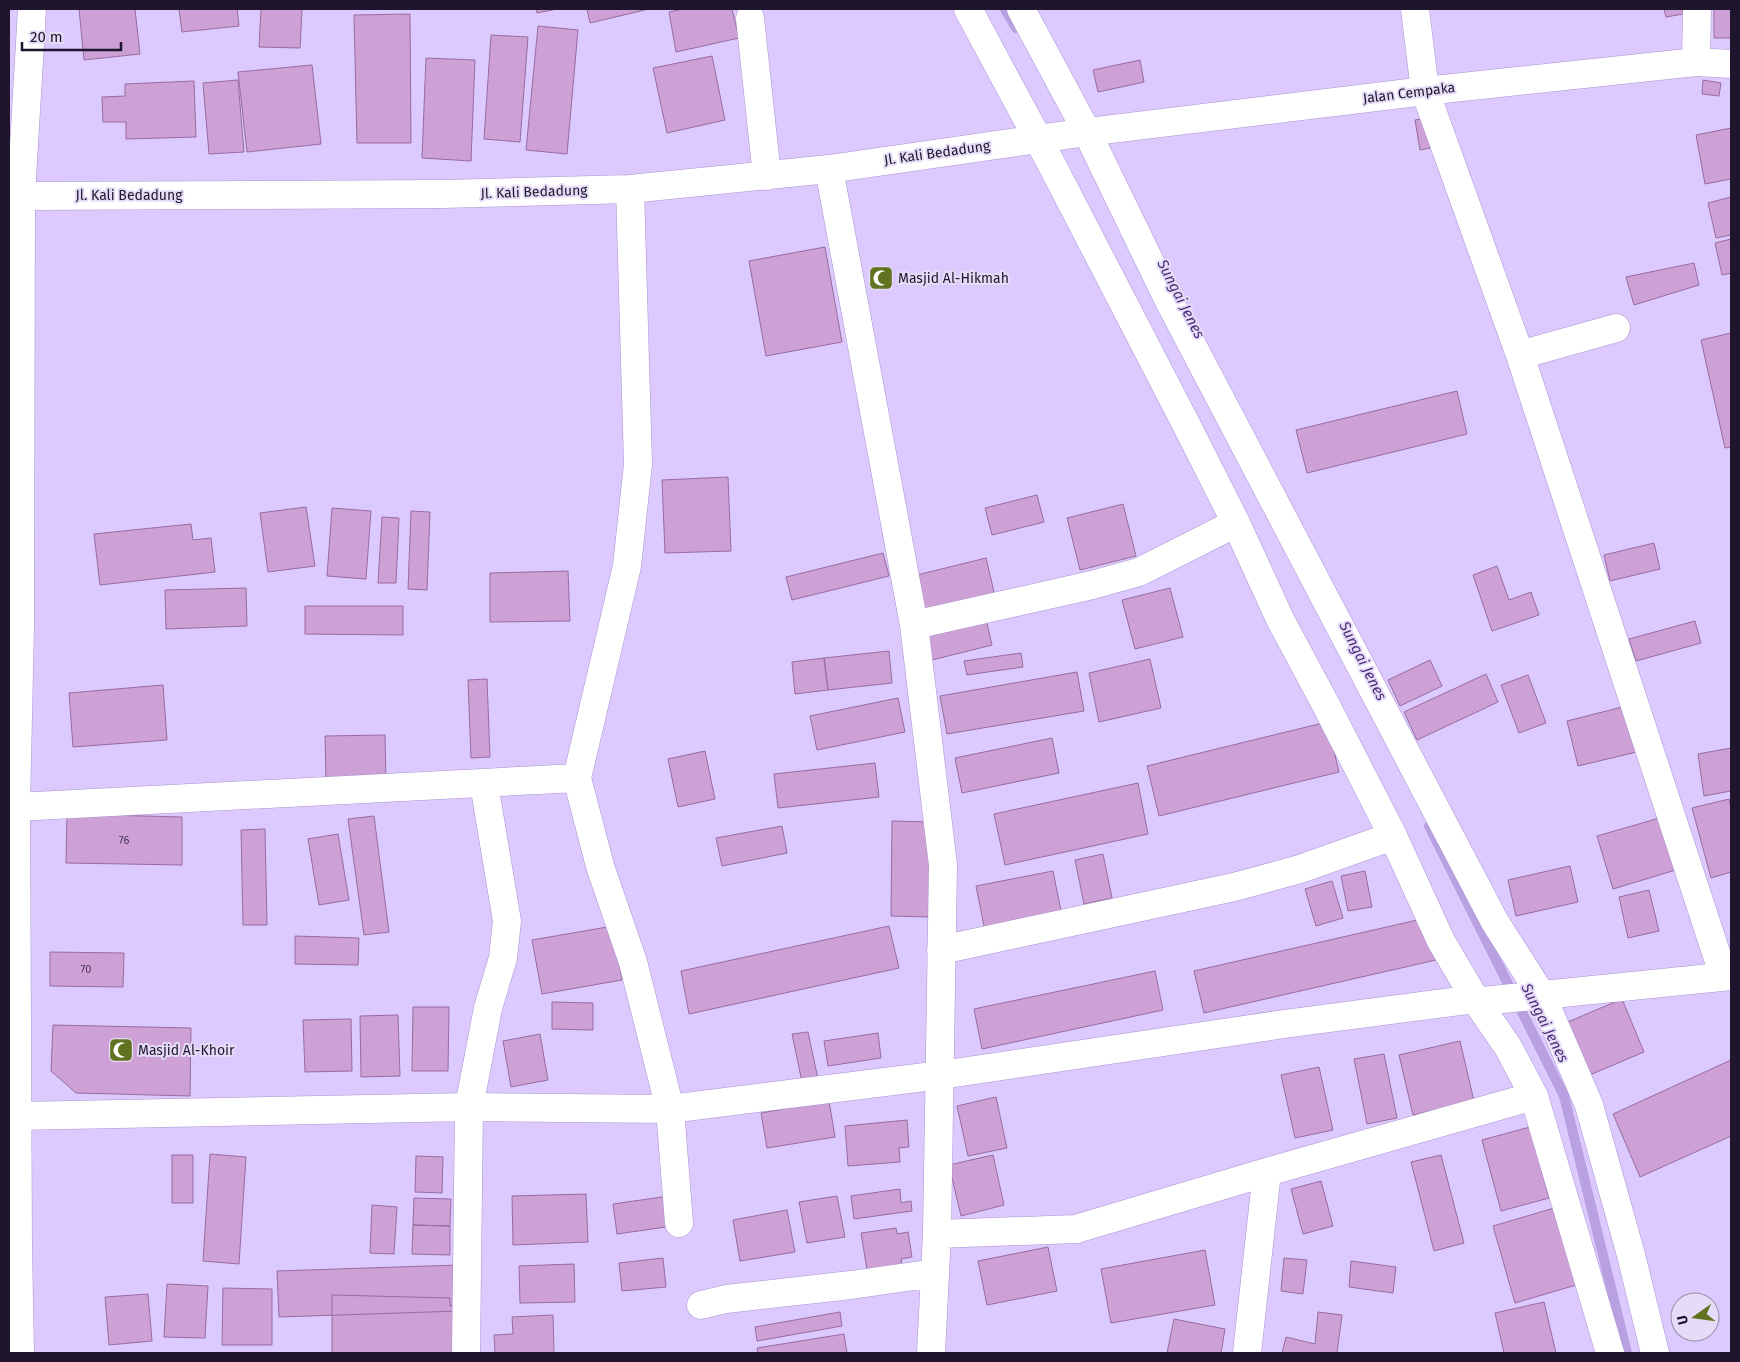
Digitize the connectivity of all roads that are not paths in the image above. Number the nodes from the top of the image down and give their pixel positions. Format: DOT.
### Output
graph roads {
  1 [pos="32,9"];
  2 [pos="968,9"];
  3 [pos="1021,9"];
  4 [pos="1415,9"];
  5 [pos="1697,9"];
  6 [pos="750,18"];
  7 [pos="1696,62"];
  8 [pos="1731,64"];
  9 [pos="1425,91"];
  10 [pos="1081,133"];
  11 [pos="1041,138"];
  12 [pos="829,169"];
  13 [pos="767,176"];
  14 [pos="630,188"];
  15 [pos="21,196"];
  16 [pos="1616,328"];
  17 [pos="1520,354"];
  18 [pos="1236,523"];
  19 [pos="914,625"];
  20 [pos="15,626"];
  21 [pos="577,778"];
  22 [pos="484,784"];
  23 [pos="14,822"];
  24 [pos="1393,836"];
  25 [pos="941,950"];
  26 [pos="1728,976"];
  27 [pos="1531,997"];
  28 [pos="1479,1000"];
  29 [pos="940,1075"];
  30 [pos="1534,1096"];
  31 [pos="469,1107"];
  32 [pos="670,1108"];
  33 [pos="18,1116"];
  34 [pos="1267,1172"];
  35 [pos="679,1222"];
  36 [pos="937,1234"];
  37 [pos="13,1246"];
  38 [pos="935,1273"];
  39 [pos="701,1305"];
  40 [pos="20,1353"];
  41 [pos="466,1353"];
  42 [pos="931,1353"];
  43 [pos="1247,1353"];
  44 [pos="1610,1353"];
  45 [pos="1655,1353"];
  1 -- 15 [label="street"];
  2 -- 11 [label="street"];
  3 -- 10 [label="street"];
  4 -- 9 [label="street"];
  5 -- 7 [label="street"];
  6 -- 13 [label="street"];
  7 -- 8 [label="street, Jalan Cempaka"];
  7 -- 9 [label="street, Jalan Cempaka"];
  9 -- 10 [label="street, Jalan Cempaka"];
  9 -- 17 [label="street"];
  10 -- 11 [label="street, Jalan Cempaka"];
  10 -- 27 [label="street"];
  11 -- 12 [label="street, Jl. Kali Bedadung"];
  11 -- 18 [label="street"];
  12 -- 13 [label="street, Jl. Kali Bedadung"];
  12 -- 19 [label="street"];
  13 -- 14 [label="street, Jl. Kali Bedadung"];
  14 -- 15 [label="street, Jl. Kali Bedadung"];
  14 -- 21 [label="street"];
  15 -- 20 [label="street"];
  16 -- 17 [label="street"];
  17 -- 26 [label="street"];
  18 -- 19 [label="street"];
  18 -- 24 [label="street"];
  19 -- 25 [label="street"];
  20 -- 23 [label="street"];
  21 -- 22 [label="street"];
  21 -- 32 [label="street"];
  22 -- 23 [label="street"];
  22 -- 31 [label="street"];
  23 -- 33 [label="street"];
  24 -- 25 [label="street"];
  24 -- 28 [label="street"];
  25 -- 29 [label="street"];
  26 -- 27 [label="street"];
  27 -- 28 [label="street"];
  27 -- 45 [label="street"];
  28 -- 29 [label="street"];
  28 -- 30 [label="street"];
  29 -- 32 [label="street"];
  29 -- 36 [label="street"];
  30 -- 34 [label="street"];
  30 -- 44 [label="street"];
  31 -- 32 [label="street"];
  31 -- 33 [label="street"];
  31 -- 41 [label="street"];
  32 -- 35 [label="street"];
  33 -- 37 [label="street"];
  34 -- 36 [label="street"];
  34 -- 43 [label="street"];
  36 -- 38 [label="street"];
  37 -- 40 [label="street"];
  38 -- 39 [label="street"];
  38 -- 42 [label="street"];
}
